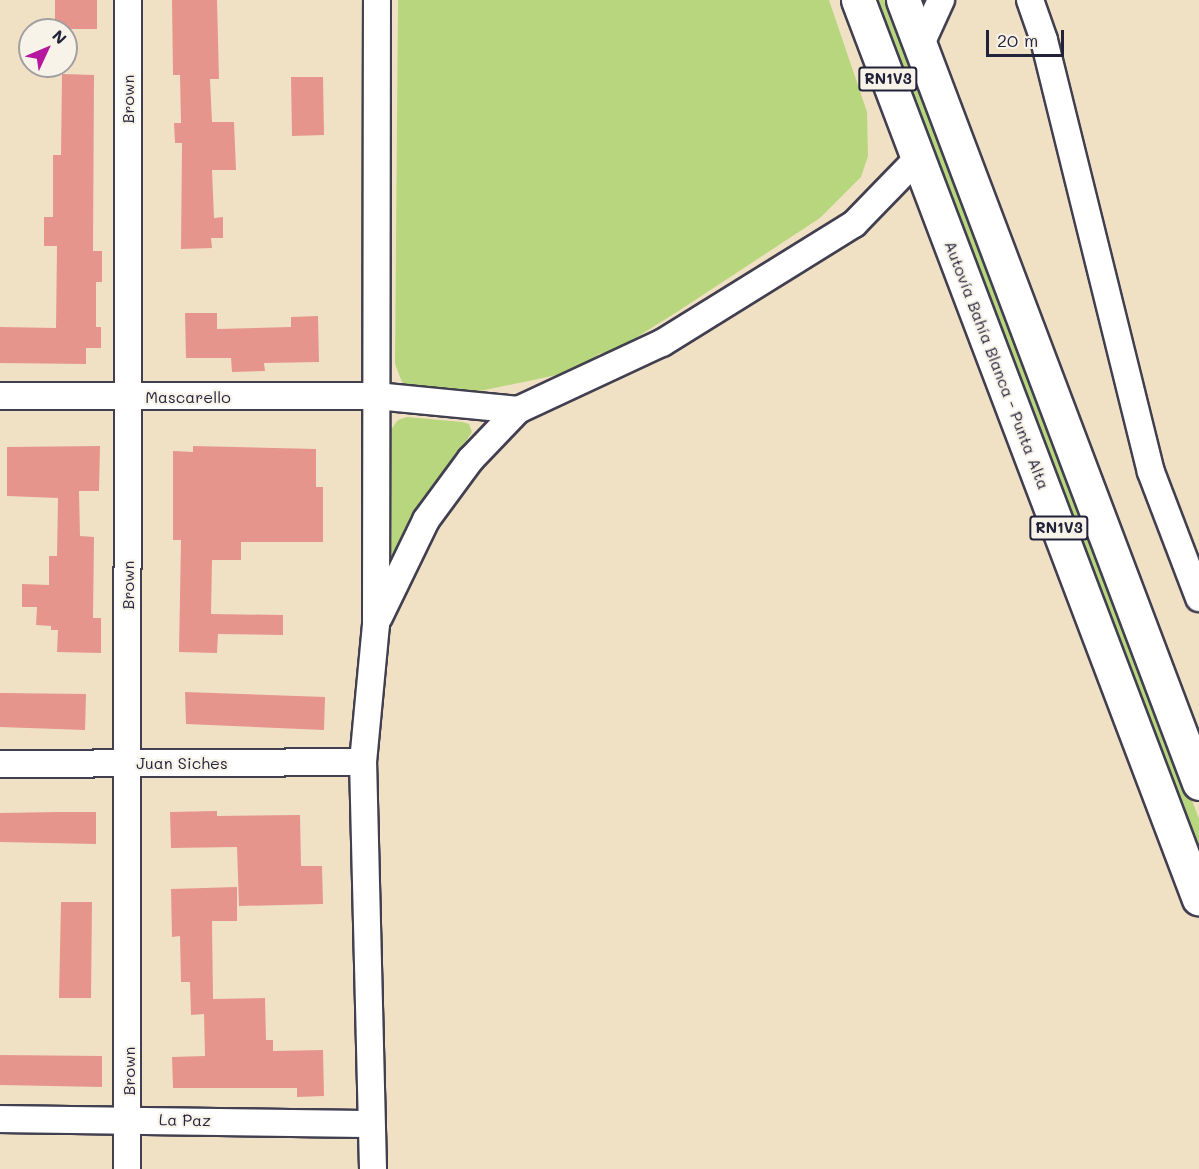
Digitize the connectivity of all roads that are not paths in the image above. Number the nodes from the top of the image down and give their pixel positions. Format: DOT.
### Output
graph roads {
  1 [pos="128,0"];
  2 [pos="377,0"];
  3 [pos="858,0"];
  4 [pos="903,0"];
  5 [pos="942,0"];
  6 [pos="1030,0"];
  7 [pos="920,46"];
  8 [pos="918,158"];
  9 [pos="0,396"];
  10 [pos="376,396"];
  11 [pos="127,397"];
  12 [pos="518,410"];
  13 [pos="1199,598"];
  14 [pos="376,624"];
  15 [pos="363,762"];
  16 [pos="128,763"];
  17 [pos="0,764"];
  18 [pos="1199,783"];
  19 [pos="1199,899"];
  20 [pos="0,1119"];
  21 [pos="129,1119"];
  22 [pos="370,1124"];
  23 [pos="127,1169"];
  24 [pos="373,1169"];
  1 -- 11 [label="street, Brown"];
  2 -- 10 [label="street"];
  3 -- 8 [label="main road, Autovía Bahía Blanca - Punta Alta / RN1V3"];
  4 -- 7 [label="main road, RN1V3"];
  5 -- 7 [label="street"];
  6 -- 13 [label="street"];
  7 -- 18 [label="main road, RN1V3"];
  8 -- 12 [label="street"];
  8 -- 19 [label="main road, Autovía Bahía Blanca - Punta Alta / RN1V3"];
  9 -- 11 [label="street, Mascarello"];
  10 -- 11 [label="street, Mascarello"];
  10 -- 12 [label="street, Mascarello"];
  10 -- 14 [label="street"];
  11 -- 16 [label="street, Brown"];
  12 -- 14 [label="street"];
  14 -- 15 [label="street"];
  15 -- 16 [label="street, Juan Siches"];
  15 -- 22 [label="street"];
  16 -- 17 [label="street, Juan Siches"];
  16 -- 21 [label="street, Brown"];
  20 -- 21 [label="street, La Paz"];
  21 -- 22 [label="street, La Paz"];
  21 -- 23 [label="street, Brown"];
  22 -- 24 [label="street"];
}
